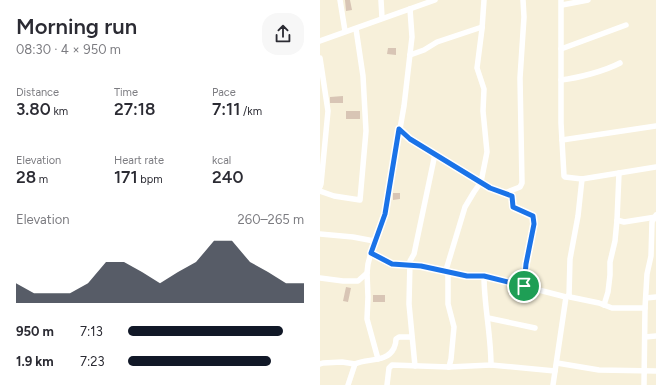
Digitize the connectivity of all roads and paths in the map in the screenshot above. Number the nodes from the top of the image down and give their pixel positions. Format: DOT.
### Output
graph roads {
  1 [pos="340,0"];
  2 [pos="381,0"];
  3 [pos="435,0"];
  4 [pos="484,0"];
  5 [pos="523,0"];
  6 [pos="588,0"];
  7 [pos="418,3"];
  8 [pos="562,3"];
  9 [pos="410,9"];
  10 [pos="382,18"];
  11 [pos="626,25"];
  12 [pos="482,27"];
  13 [pos="356,29"];
  14 [pos="344,31"];
  15 [pos="320,41"];
  16 [pos="561,49"];
  17 [pos="410,55"];
  18 [pos="320,58"];
  19 [pos="620,63"];
  20 [pos="561,80"];
  21 [pos="323,95"];
  22 [pos="656,126"];
  23 [pos="399,129"];
  24 [pos="562,140"];
  25 [pos="435,154"];
  26 [pos="656,167"];
  27 [pos="619,173"];
  28 [pos="582,179"];
  29 [pos="481,182"];
  30 [pos="320,187"];
  31 [pos="320,191"];
  32 [pos="505,193"];
  33 [pos="656,217"];
  34 [pos="616,220"];
  35 [pos="320,234"];
  36 [pos="374,241"];
  37 [pos="371,253"];
  38 [pos="653,256"];
  39 [pos="409,265"];
  40 [pos="447,270"];
  41 [pos="367,273"];
  42 [pos="484,276"];
  43 [pos="320,278"];
  44 [pos="524,286"];
  45 [pos="568,296"];
  46 [pos="656,297"];
  47 [pos="646,298"];
  48 [pos="604,305"];
  49 [pos="645,308"];
  50 [pos="488,318"];
  51 [pos="536,328"];
  52 [pos="656,336"];
  53 [pos="412,337"];
  54 [pos="645,337"];
  55 [pos="378,359"];
  56 [pos="557,363"];
  57 [pos="320,364"];
  58 [pos="355,364"];
  59 [pos="491,364"];
  60 [pos="415,366"];
  61 [pos="449,367"];
  62 [pos="645,370"];
  63 [pos="656,371"];
  64 [pos="555,372"];
  65 [pos="348,385"];
  66 [pos="387,385"];
  67 [pos="553,385"];
  68 [pos="644,385"];
  1 -- 14 [label="street"];
  2 -- 10 [label="street"];
  3 -- 7 [label="street"];
  4 -- 12 [label="street"];
  5 -- 32 [label="street"];
  6 -- 8 [label="street"];
  7 -- 9 [label="street"];
  8 -- 16 [label="street"];
  9 -- 10 [label="street"];
  9 -- 17 [label="street"];
  10 -- 13 [label="street"];
  11 -- 16 [label="street"];
  12 -- 17 [label="street"];
  12 -- 29 [label="street"];
  13 -- 14 [label="street"];
  13 -- 31 [label="street"];
  14 -- 15 [label="street"];
  16 -- 20 [label="street"];
  17 -- 23 [label="street"];
  18 -- 21 [label="street"];
  19 -- 20 [label="street"];
  20 -- 24 [label="street"];
  21 -- 30 [label="street"];
  22 -- 24 [label="street"];
  23 -- 25 [label="street"];
  23 -- 36 [label="street"];
  24 -- 28 [label="street"];
  25 -- 29 [label="street"];
  25 -- 39 [label="street"];
  26 -- 27 [label="street"];
  27 -- 28 [label="street"];
  27 -- 34 [label="street"];
  28 -- 45 [label="street"];
  29 -- 32 [label="street"];
  29 -- 40 [label="street"];
  32 -- 44 [label="street"];
  33 -- 34 [label="street"];
  33 -- 38 [label="street"];
  34 -- 48 [label="street"];
  35 -- 36 [label="street"];
  36 -- 37 [label="street"];
  37 -- 39 [label="street"];
  37 -- 41 [label="street"];
  38 -- 47 [label="street"];
  39 -- 40 [label="street"];
  39 -- 53 [label="street"];
  40 -- 42 [label="street"];
  40 -- 61 [label="street"];
  41 -- 43 [label="street"];
  41 -- 55 [label="street"];
  42 -- 44 [label="street"];
  42 -- 50 [label="street"];
  44 -- 45 [label="street"];
  45 -- 48 [label="street"];
  45 -- 56 [label="street"];
  46 -- 47 [label="street"];
  47 -- 49 [label="street"];
  48 -- 49 [label="street"];
  49 -- 54 [label="street"];
  50 -- 51 [label="street"];
  50 -- 59 [label="street"];
  52 -- 54 [label="street"];
  53 -- 55 [label="street"];
  53 -- 60 [label="street"];
  54 -- 62 [label="street"];
  55 -- 58 [label="street"];
  56 -- 62 [label="street"];
  56 -- 64 [label="street"];
  57 -- 58 [label="street"];
  58 -- 65 [label="street"];
  59 -- 61 [label="street"];
  59 -- 64 [label="street"];
  60 -- 61 [label="street"];
  60 -- 66 [label="street"];
  62 -- 63 [label="street"];
  62 -- 68 [label="street"];
  64 -- 67 [label="street"];
}
